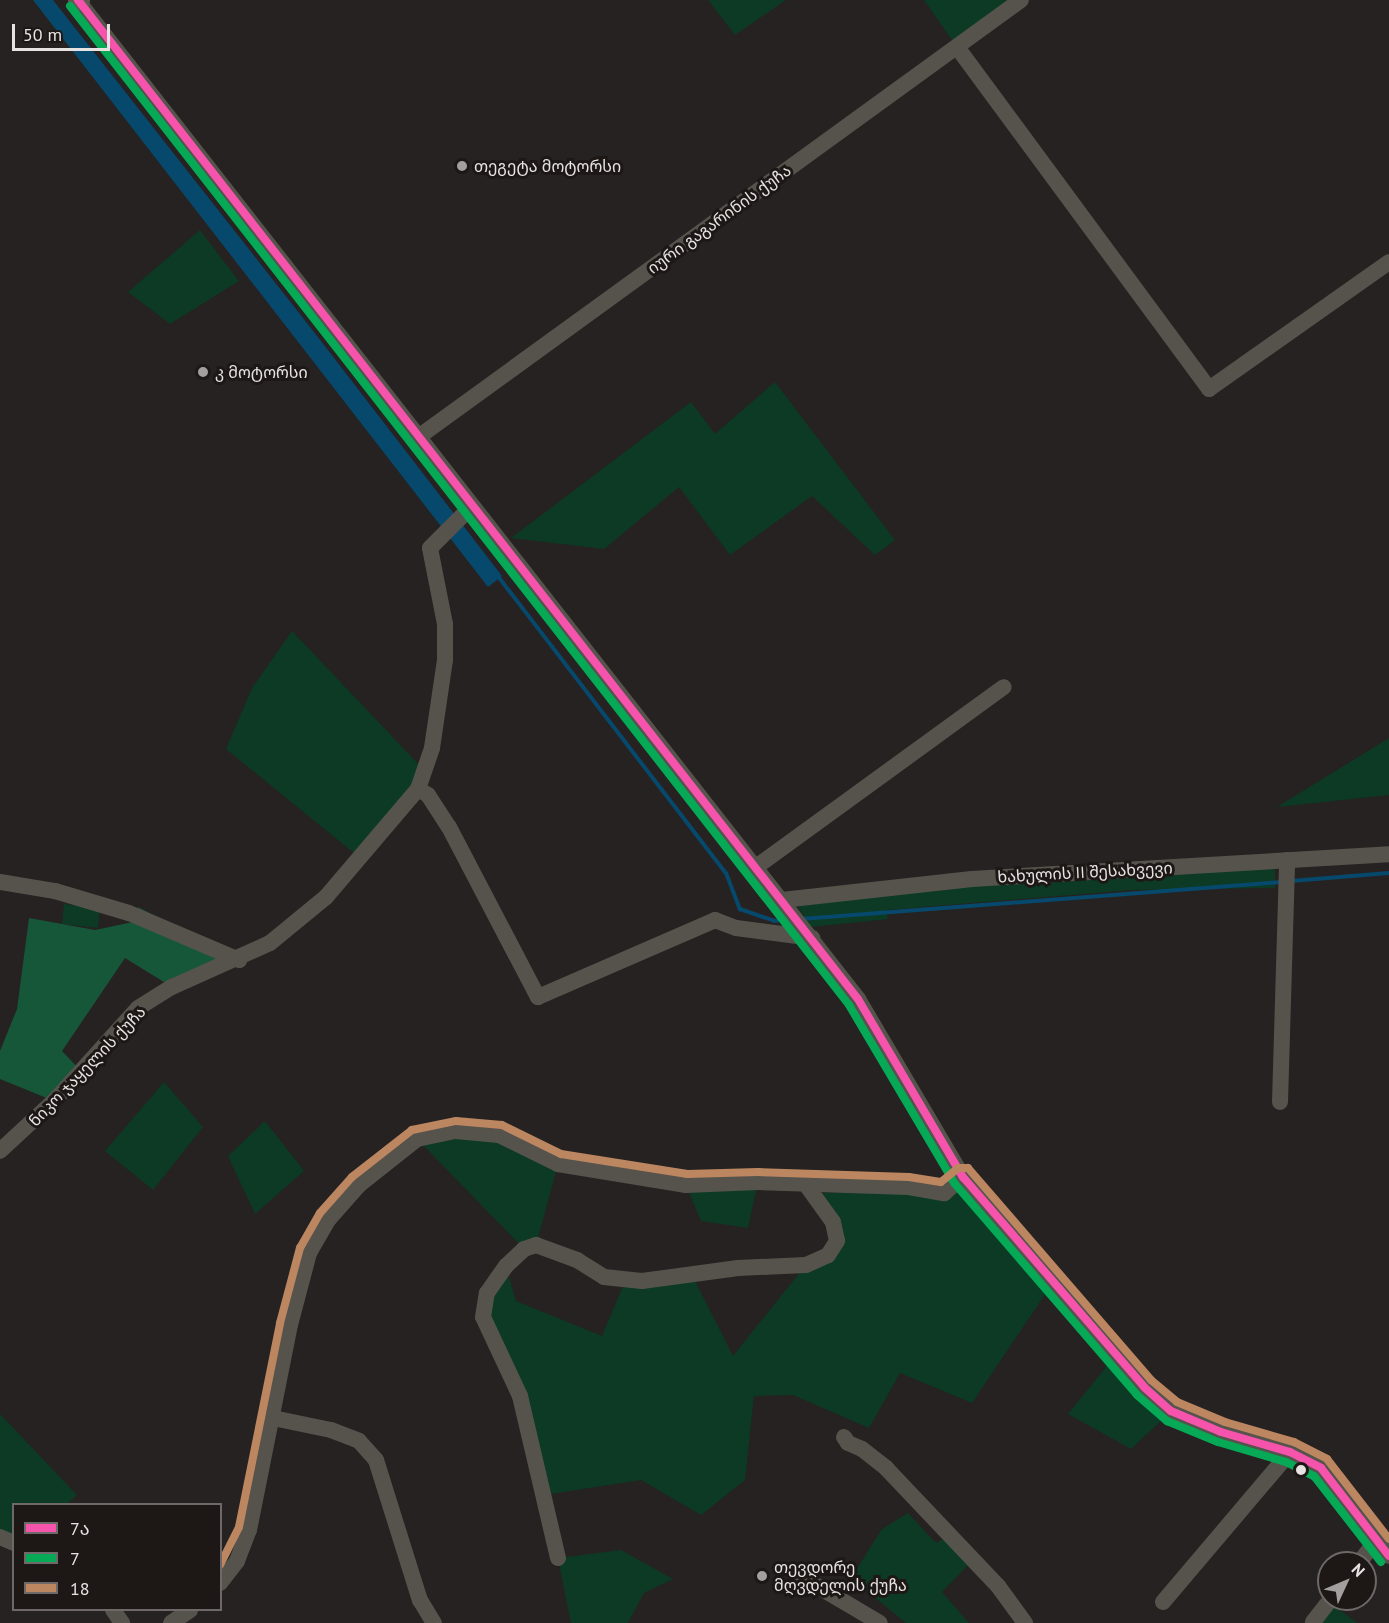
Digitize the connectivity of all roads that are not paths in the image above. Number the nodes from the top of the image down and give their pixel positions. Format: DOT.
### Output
graph roads {
  1 [pos="78,0"];
  2 [pos="1021,0"];
  3 [pos="957,47"];
  4 [pos="1389,262"];
  5 [pos="417,438"];
  6 [pos="471,507"];
  7 [pos="1004,687"];
  8 [pos="418,789"];
  9 [pos="1389,854"];
  10 [pos="756,867"];
  11 [pos="1288,876"];
  12 [pos="0,882"];
  13 [pos="784,903"];
  14 [pos="808,934"];
  15 [pos="239,960"];
  16 [pos="1280,1102"];
  17 [pos="0,1151"];
  18 [pos="963,1177"];
  19 [pos="807,1186"];
  20 [pos="273,1418"];
  21 [pos="844,1437"];
  22 [pos="1290,1452"];
  23 [pos="1377,1539"];
  24 [pos="1368,1551"];
  25 [pos="1389,1556"];
  26 [pos="558,1558"];
  27 [pos="797,1574"];
  28 [pos="222,1580"];
  29 [pos="1162,1602"];
  30 [pos="189,1611"];
  31 [pos="171,1623"];
  32 [pos="434,1623"];
  33 [pos="880,1623"];
  34 [pos="1024,1623"];
  1 -- 5 [label="street"];
  2 -- 3 [label="street, იური გაგარინის ქუჩა"];
  3 -- 4 [label="street"];
  3 -- 5 [label="street, იური გაგარინის ქუჩა"];
  5 -- 6 [label="street"];
  6 -- 8 [label="street, ნიკო ჯაყელის ქუჩა"];
  6 -- 10 [label="street"];
  7 -- 10 [label="street"];
  8 -- 14 [label="street"];
  8 -- 15 [label="street, ნიკო ჯაყელის ქუჩა"];
  9 -- 11 [label="street, ხახულის II შესახვევი"];
  10 -- 13 [label="street"];
  11 -- 13 [label="street, ხახულის II შესახვევი"];
  11 -- 16 [label="street"];
  12 -- 15 [label="street"];
  13 -- 14 [label="street"];
  14 -- 18 [label="street"];
  15 -- 17 [label="street, ნიკო ჯაყელის ქუჩა"];
  18 -- 19 [label="street"];
  18 -- 22 [label="street"];
  19 -- 20 [label="street"];
  19 -- 26 [label="street"];
  20 -- 28 [label="street"];
  20 -- 32 [label="street"];
  21 -- 34 [label="street"];
  22 -- 23 [label="street"];
  22 -- 29 [label="street"];
  23 -- 24 [label="street"];
  23 -- 25 [label="street"];
  27 -- 33 [label="street"];
  30 -- 31 [label="street"];
}
